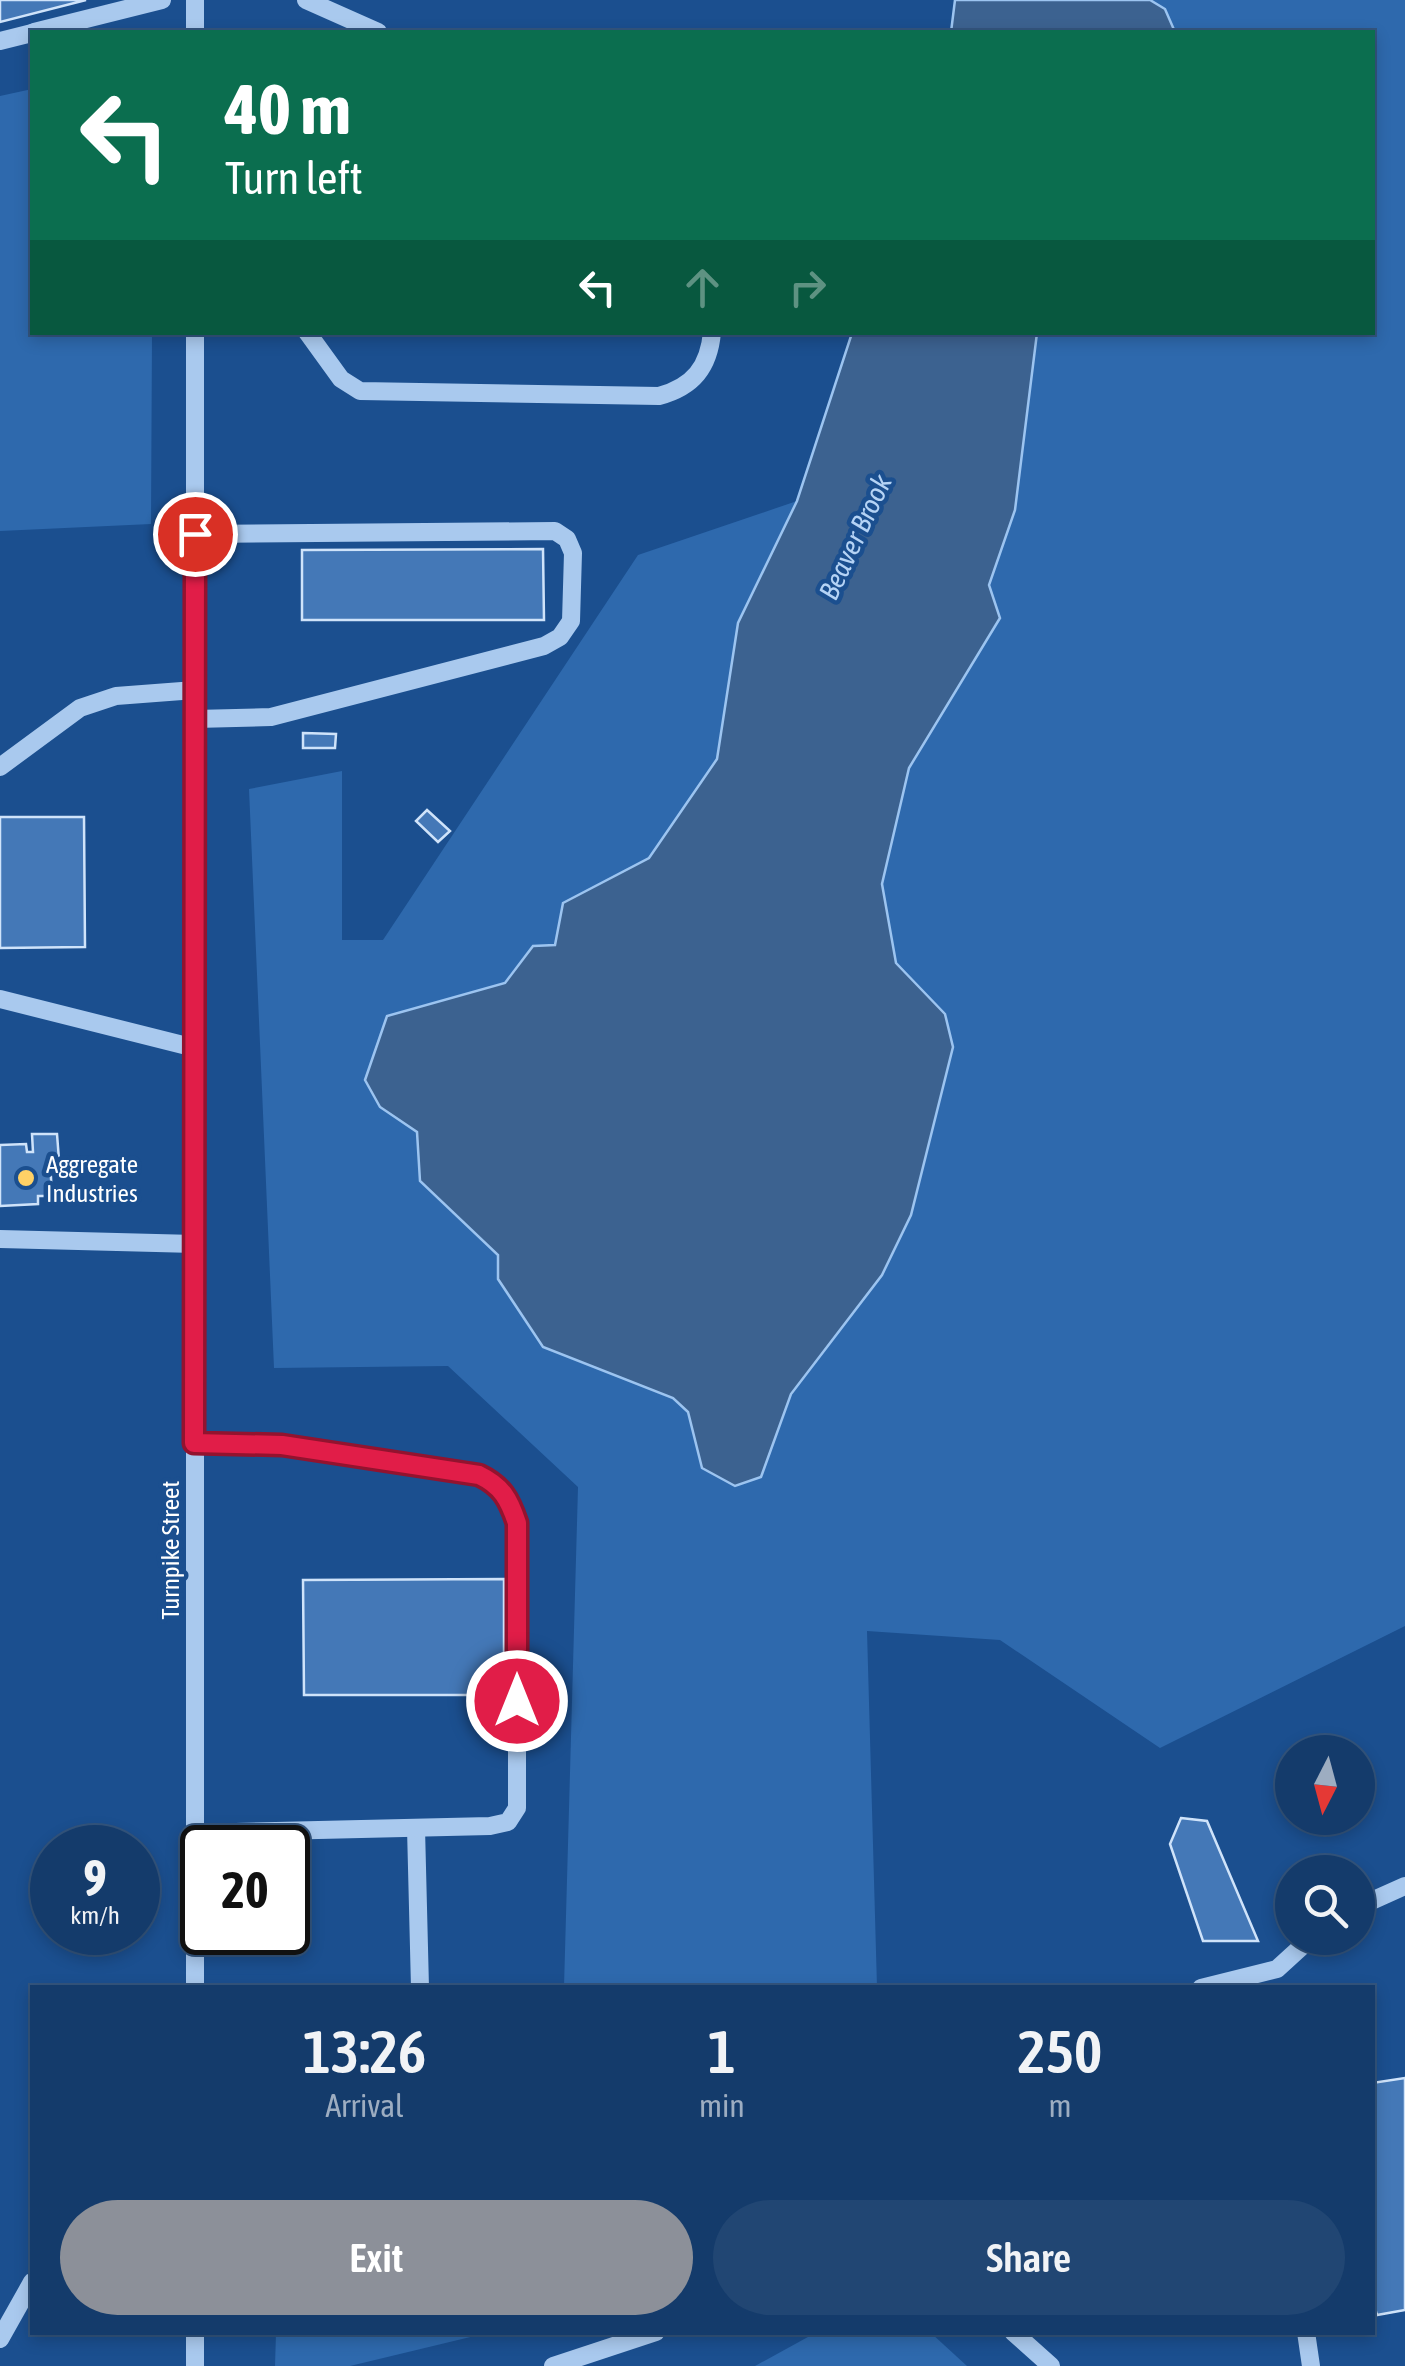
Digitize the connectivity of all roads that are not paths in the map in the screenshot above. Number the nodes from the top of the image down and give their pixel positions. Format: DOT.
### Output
graph roads {
  1 [pos="162,0"];
  2 [pos="195,0"];
  3 [pos="306,0"];
  4 [pos="45,30"];
  5 [pos="195,30"];
  6 [pos="374,30"];
  7 [pos="30,34"];
  8 [pos="0,41"];
  9 [pos="195,335"];
  10 [pos="309,335"];
  11 [pos="712,335"];
  12 [pos="195,534"];
  13 [pos="195,690"];
  14 [pos="195,719"];
  15 [pos="0,767"];
  16 [pos="0,1000"];
  17 [pos="195,1048"];
  18 [pos="0,1239"];
  19 [pos="194,1244"];
  20 [pos="194,1443"];
  21 [pos="194,1825"];
  22 [pos="416,1828"];
  23 [pos="310,1830"];
  24 [pos="1405,1886"];
  25 [pos="1375,1899"];
  26 [pos="194,1955"];
  27 [pos="1292,1955"];
  28 [pos="1250,1982"];
  29 [pos="194,1985"];
  30 [pos="420,1985"];
  31 [pos="1225,1985"];
  32 [pos="30,2286"];
  33 [pos="194,2335"];
  34 [pos="647,2335"];
  35 [pos="1306,2335"];
  36 [pos="1024,2337"];
  37 [pos="0,2338"];
  38 [pos="194,2366"];
  39 [pos="554,2366"];
  40 [pos="1052,2366"];
  41 [pos="1310,2366"];
  1 -- 4 [label="street"];
  2 -- 5 [label="street"];
  3 -- 6 [label="street"];
  7 -- 8 [label="street"];
  9 -- 12 [label="street, Turnpike Street"];
  10 -- 11 [label="street"];
  12 -- 13 [label="street, Turnpike Street"];
  12 -- 14 [label="street"];
  13 -- 14 [label="street, Turnpike Street"];
  13 -- 15 [label="street"];
  14 -- 17 [label="street, Turnpike Street"];
  16 -- 17 [label="street"];
  17 -- 19 [label="street, Turnpike Street"];
  18 -- 19 [label="street"];
  19 -- 20 [label="street, Turnpike Street"];
  20 -- 21 [label="street, Turnpike Street"];
  20 -- 22 [label="street"];
  22 -- 23 [label="street"];
  22 -- 30 [label="street"];
  24 -- 25 [label="street"];
  26 -- 29 [label="street, Turnpike Street"];
  27 -- 28 [label="street"];
  28 -- 31 [label="street"];
  32 -- 37 [label="street"];
  33 -- 38 [label="street"];
  34 -- 39 [label="street"];
  35 -- 41 [label="street"];
  36 -- 40 [label="street"];
}
